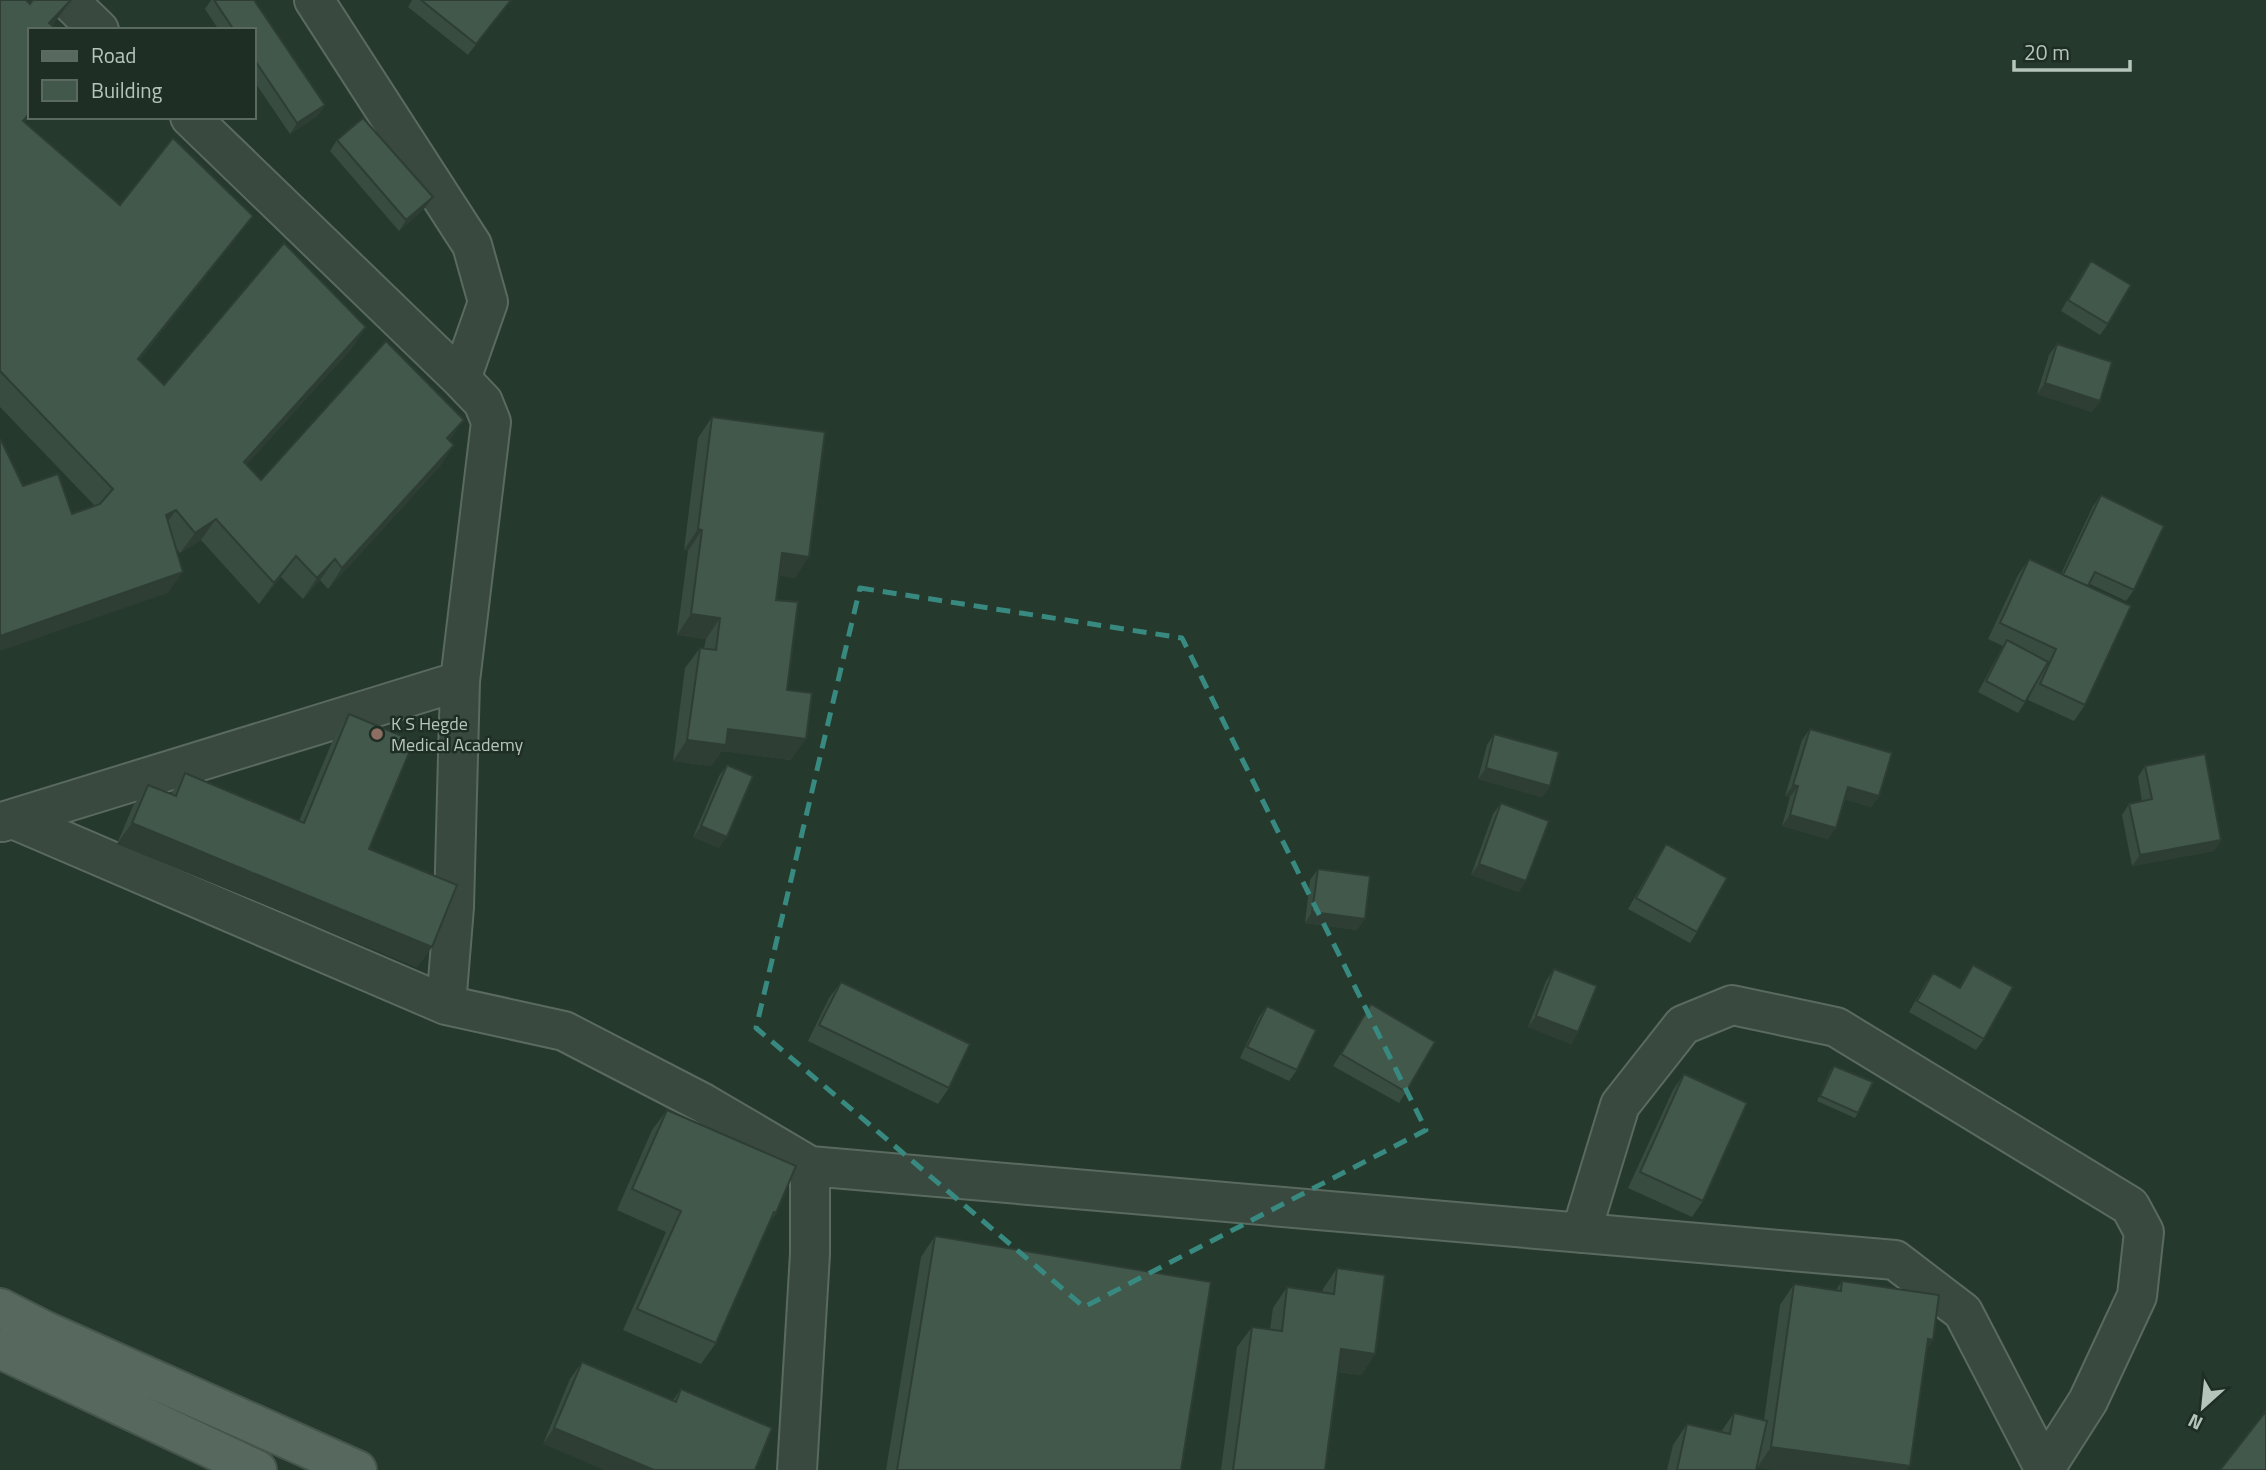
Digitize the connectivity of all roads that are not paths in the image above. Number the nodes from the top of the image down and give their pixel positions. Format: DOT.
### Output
graph roads {
  1 [pos="68,0"];
  2 [pos="314,0"];
  3 [pos="97,28"];
  4 [pos="192,119"];
  5 [pos="461,379"];
  6 [pos="460,681"];
  7 [pos="7,821"];
  8 [pos="446,1005"];
  9 [pos="810,1166"];
  10 [pos="1581,1233"];
  11 [pos="0,1308"];
  12 [pos="0,1349"];
  13 [pos="2044,1469"];
  14 [pos="257,1470"];
  15 [pos="357,1470"];
  16 [pos="797,1470"];
  1 -- 3 [label="street"];
  2 -- 5 [label="street"];
  4 -- 5 [label="street"];
  5 -- 6 [label="street"];
  6 -- 7 [label="street"];
  6 -- 8 [label="street"];
  7 -- 8 [label="street"];
  8 -- 9 [label="street"];
  9 -- 10 [label="street"];
  9 -- 16 [label="street"];
  10 -- 13 [label="street"];
  10 -- 13 [label="street"];
  11 -- 15 [label="main road"];
  12 -- 14 [label="main road"];
}
